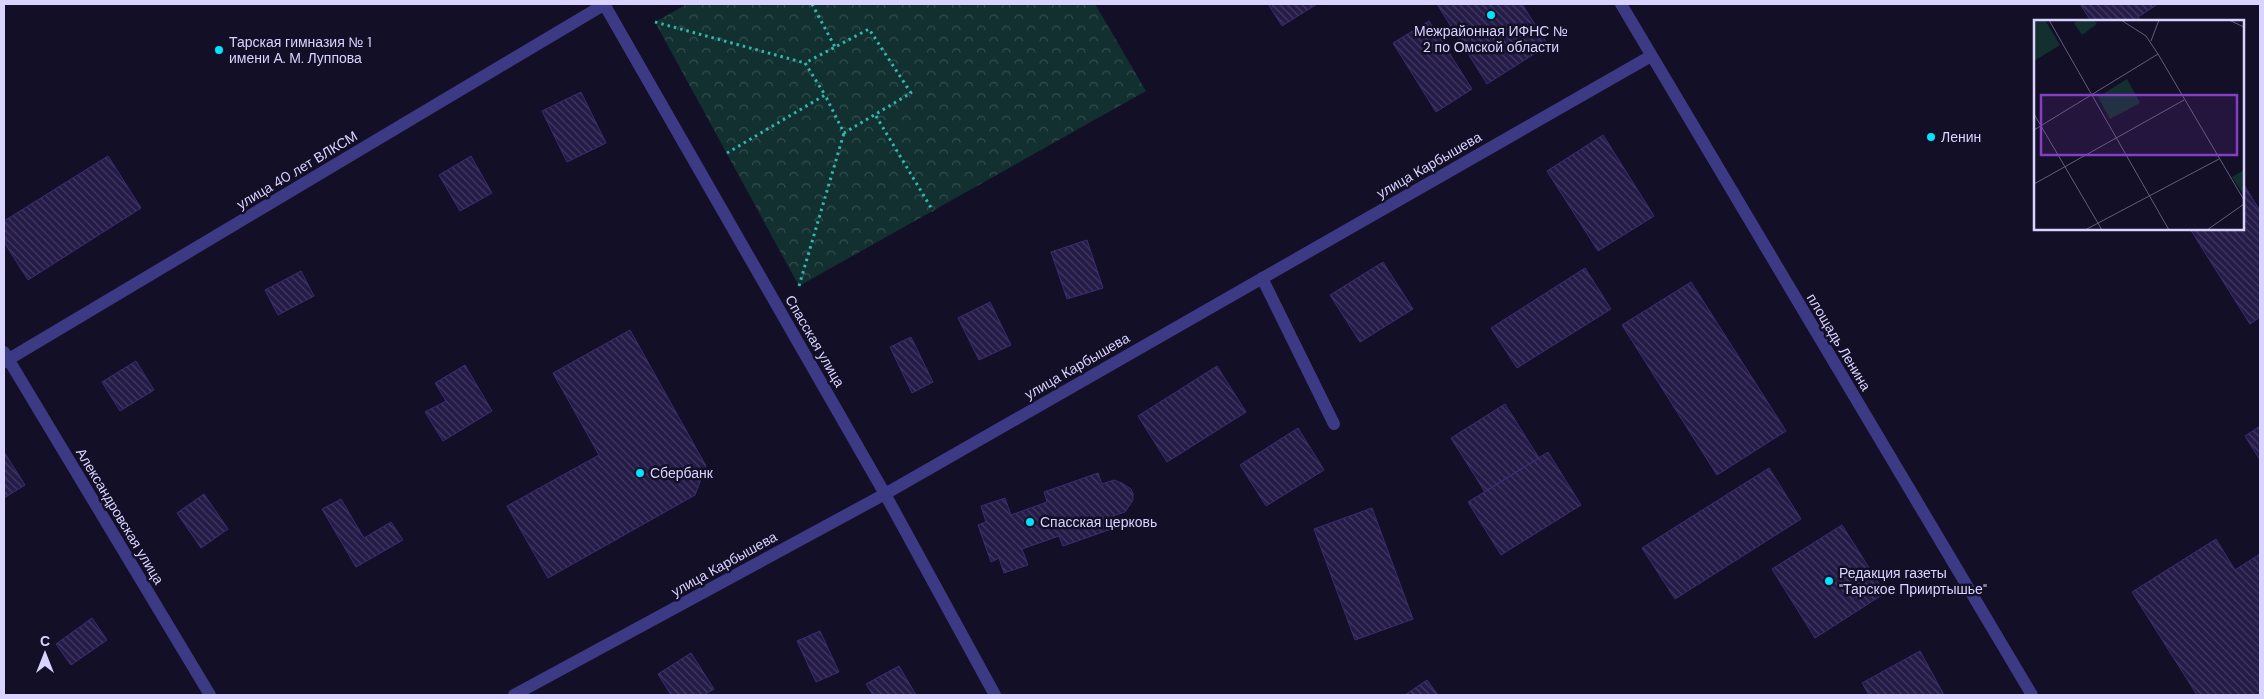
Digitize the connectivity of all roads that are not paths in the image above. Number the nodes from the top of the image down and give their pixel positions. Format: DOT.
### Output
graph roads {
  1 [pos="605,4"];
  2 [pos="1621,4"];
  3 [pos="1651,56"];
  4 [pos="1262,278"];
  5 [pos="5,358"];
  6 [pos="1334,424"];
  7 [pos="885,494"];
  8 [pos="210,695"];
  9 [pos="514,695"];
  10 [pos="995,695"];
  11 [pos="2032,695"];
  1 -- 5 [label="street, улица 40 лет ВЛКСМ"];
  1 -- 7 [label="street, Спасская улица"];
  2 -- 3 [label="street, площадь Ленина"];
  3 -- 4 [label="street, улица Карбышева"];
  3 -- 11 [label="street, площадь Ленина"];
  4 -- 6 [label="street"];
  4 -- 7 [label="street, улица Карбышева"];
  5 -- 8 [label="street, Александровская улица"];
  7 -- 9 [label="street, улица Карбышева"];
  7 -- 10 [label="street, Спасская улица"];
}
